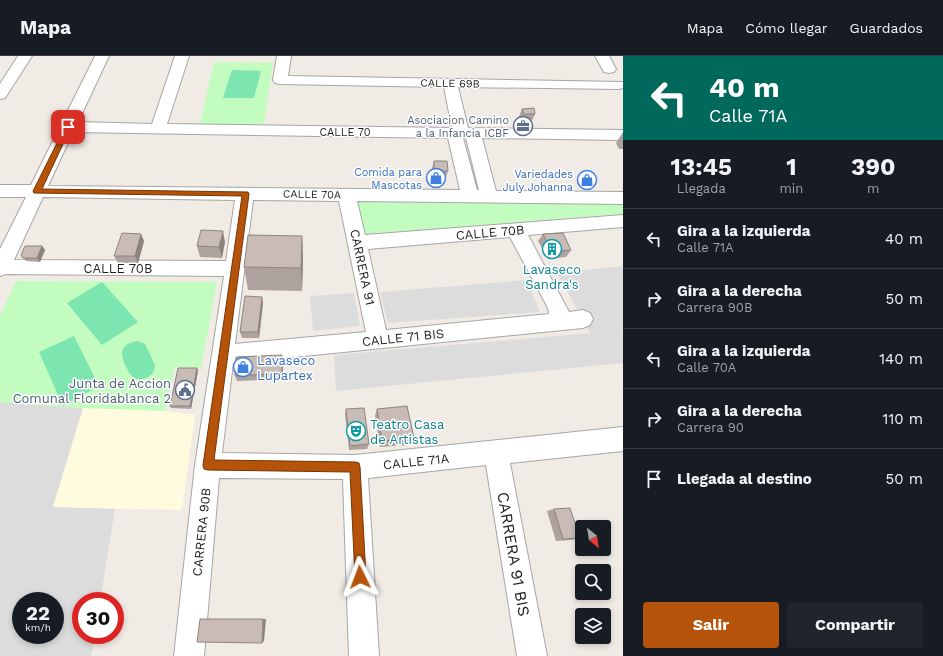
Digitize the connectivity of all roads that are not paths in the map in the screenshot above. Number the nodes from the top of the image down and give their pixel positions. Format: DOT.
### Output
graph roads {
  1 [pos="102,56"];
  2 [pos="182,56"];
  3 [pos="284,56"];
  4 [pos="602,56"];
  5 [pos="17,60"];
  6 [pos="610,69"];
  7 [pos="450,83"];
  8 [pos="619,85"];
  9 [pos="0,95"];
  10 [pos="68,127"];
  11 [pos="158,128"];
  12 [pos="463,132"];
  13 [pos="623,135"];
  14 [pos="0,191"];
  15 [pos="37,191"];
  16 [pos="246,194"];
  17 [pos="347,195"];
  18 [pos="470,196"];
  19 [pos="489,196"];
  20 [pos="623,198"];
  21 [pos="623,221"];
  22 [pos="516,230"];
  23 [pos="357,243"];
  24 [pos="1,268"];
  25 [pos="235,269"];
  26 [pos="583,319"];
  27 [pos="561,320"];
  28 [pos="378,340"];
  29 [pos="223,355"];
  30 [pos="623,439"];
  31 [pos="496,452"];
  32 [pos="208,465"];
  33 [pos="355,467"];
  34 [pos="189,656"];
  35 [pos="364,656"];
  36 [pos="532,656"];
  1 -- 10 [label="street"];
  2 -- 11 [label="street"];
  3 -- 7 [label="street, CALLE 69B"];
  4 -- 6 [label="street"];
  5 -- 9 [label="street"];
  7 -- 8 [label="street, CALLE 69B"];
  7 -- 12 [label="street"];
  10 -- 11 [label="street, CALLE 70"];
  10 -- 15 [label="street"];
  11 -- 12 [label="street, CALLE 70"];
  12 -- 13 [label="street, CALLE 70"];
  12 -- 18 [label="street"];
  12 -- 19 [label="street"];
  14 -- 15 [label="street, CALLE 70A"];
  15 -- 16 [label="street, CALLE 70A"];
  15 -- 24 [label="street"];
  16 -- 17 [label="street, CALLE 70A"];
  16 -- 25 [label="street, CARRERA 90B"];
  17 -- 18 [label="street, CALLE 70A"];
  17 -- 23 [label="street, CARRERA 91"];
  18 -- 19 [label="street, CALLE 70A"];
  19 -- 20 [label="street, CALLE 70A"];
  21 -- 22 [label="street, CALLE 70B"];
  22 -- 23 [label="street, CALLE 70B"];
  22 -- 27 [label="street"];
  23 -- 28 [label="street, CARRERA 91"];
  24 -- 25 [label="street, CALLE 70B"];
  25 -- 29 [label="street, CARRERA 90B"];
  26 -- 27 [label="street, CALLE 71 BIS"];
  27 -- 28 [label="street, CALLE 71 BIS"];
  28 -- 29 [label="street, CALLE 71 BIS"];
  29 -- 32 [label="street, CARRERA 90B"];
  30 -- 31 [label="street, CALLE 71A"];
  31 -- 33 [label="street, CALLE 71A"];
  31 -- 36 [label="street, CARRERA 91 BIS"];
  32 -- 33 [label="street, CALLE 71A"];
  32 -- 34 [label="street, CARRERA 90B"];
  33 -- 35 [label="street"];
}
